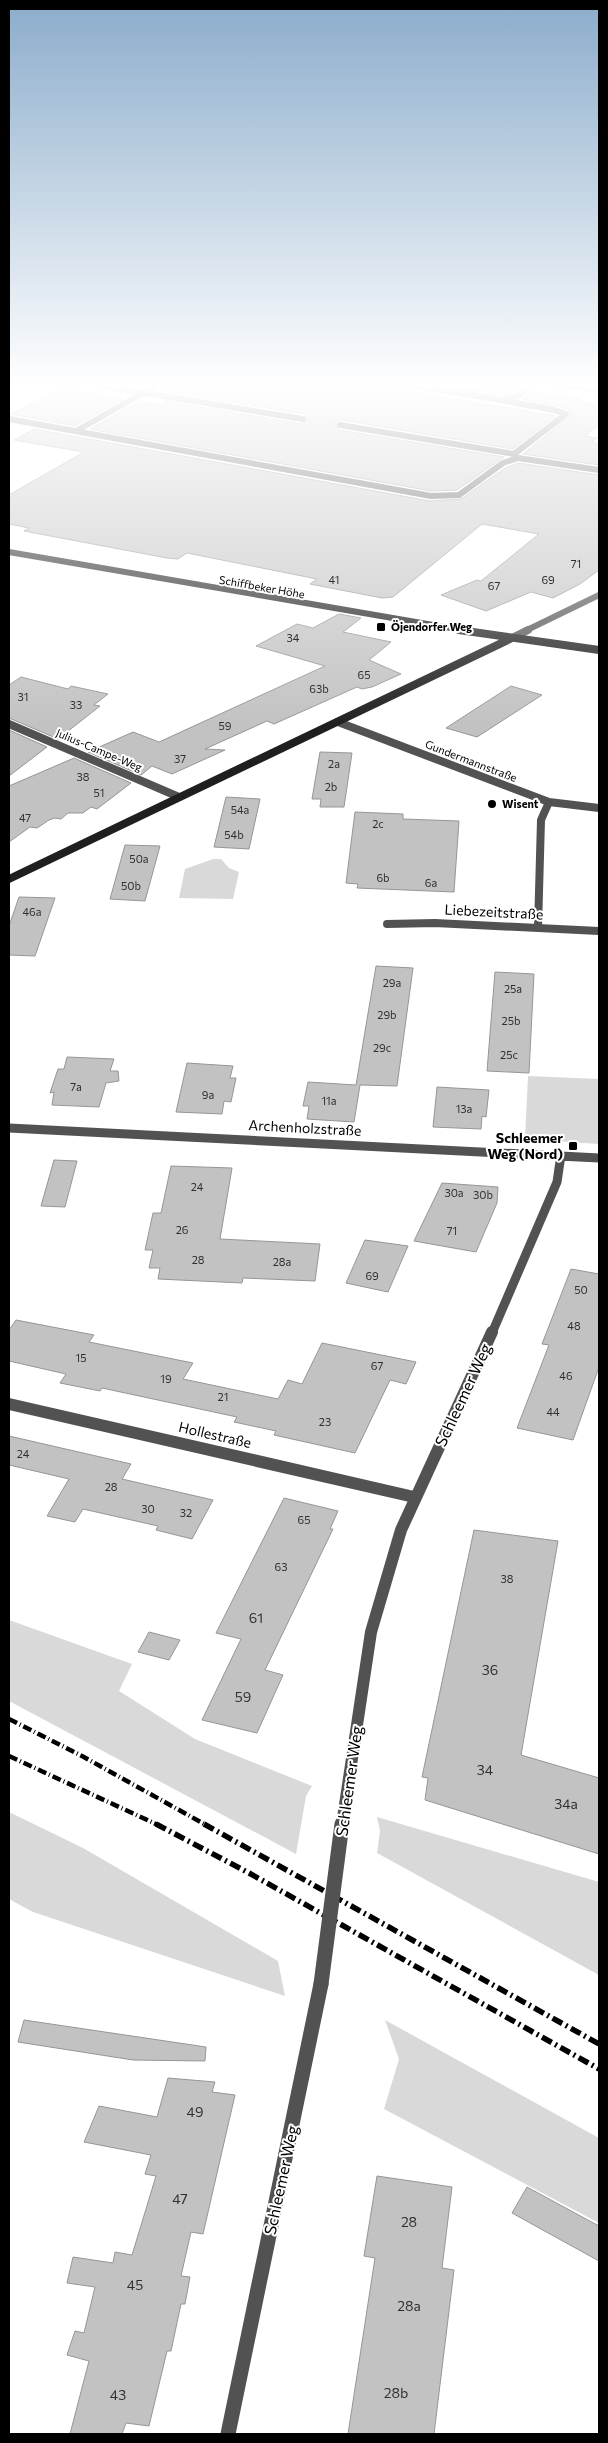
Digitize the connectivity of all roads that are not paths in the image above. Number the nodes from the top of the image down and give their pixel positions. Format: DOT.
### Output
graph roads {
  1 [pos="9,552"];
  2 [pos="599,595"];
  3 [pos="512,638"];
  4 [pos="599,650"];
  5 [pos="338,722"];
  6 [pos="9,724"];
  7 [pos="179,798"];
  8 [pos="548,802"];
  9 [pos="599,808"];
  10 [pos="9,879"];
  11 [pos="387,924"];
  12 [pos="538,928"];
  13 [pos="599,931"];
  14 [pos="9,1128"];
  15 [pos="561,1156"];
  16 [pos="599,1158"];
  17 [pos="9,1404"];
  18 [pos="414,1497"];
  19 [pos="228,2434"];
  1 -- 3 [label="street, Schiffbeker Höhe"];
  2 -- 3 [label="street"];
  3 -- 4 [label="street, Schiffbeker Höhe"];
  3 -- 5 [label="street"];
  5 -- 7 [label="street"];
  5 -- 8 [label="street, Gundermannstraße"];
  6 -- 7 [label="street, Julius-Campe-Weg"];
  7 -- 10 [label="street"];
  8 -- 9 [label="street, Gundermannstraße"];
  8 -- 12 [label="street"];
  11 -- 12 [label="street, Liebezeitstraße"];
  12 -- 13 [label="street, Liebezeitstraße"];
  14 -- 15 [label="street, Archenholzstraße"];
  15 -- 16 [label="street, Archenholzstraße"];
  15 -- 18 [label="street, Schleemer Weg"];
  17 -- 18 [label="street, Hollestraße"];
  18 -- 19 [label="street, Schleemer Weg, bridge"];
}
